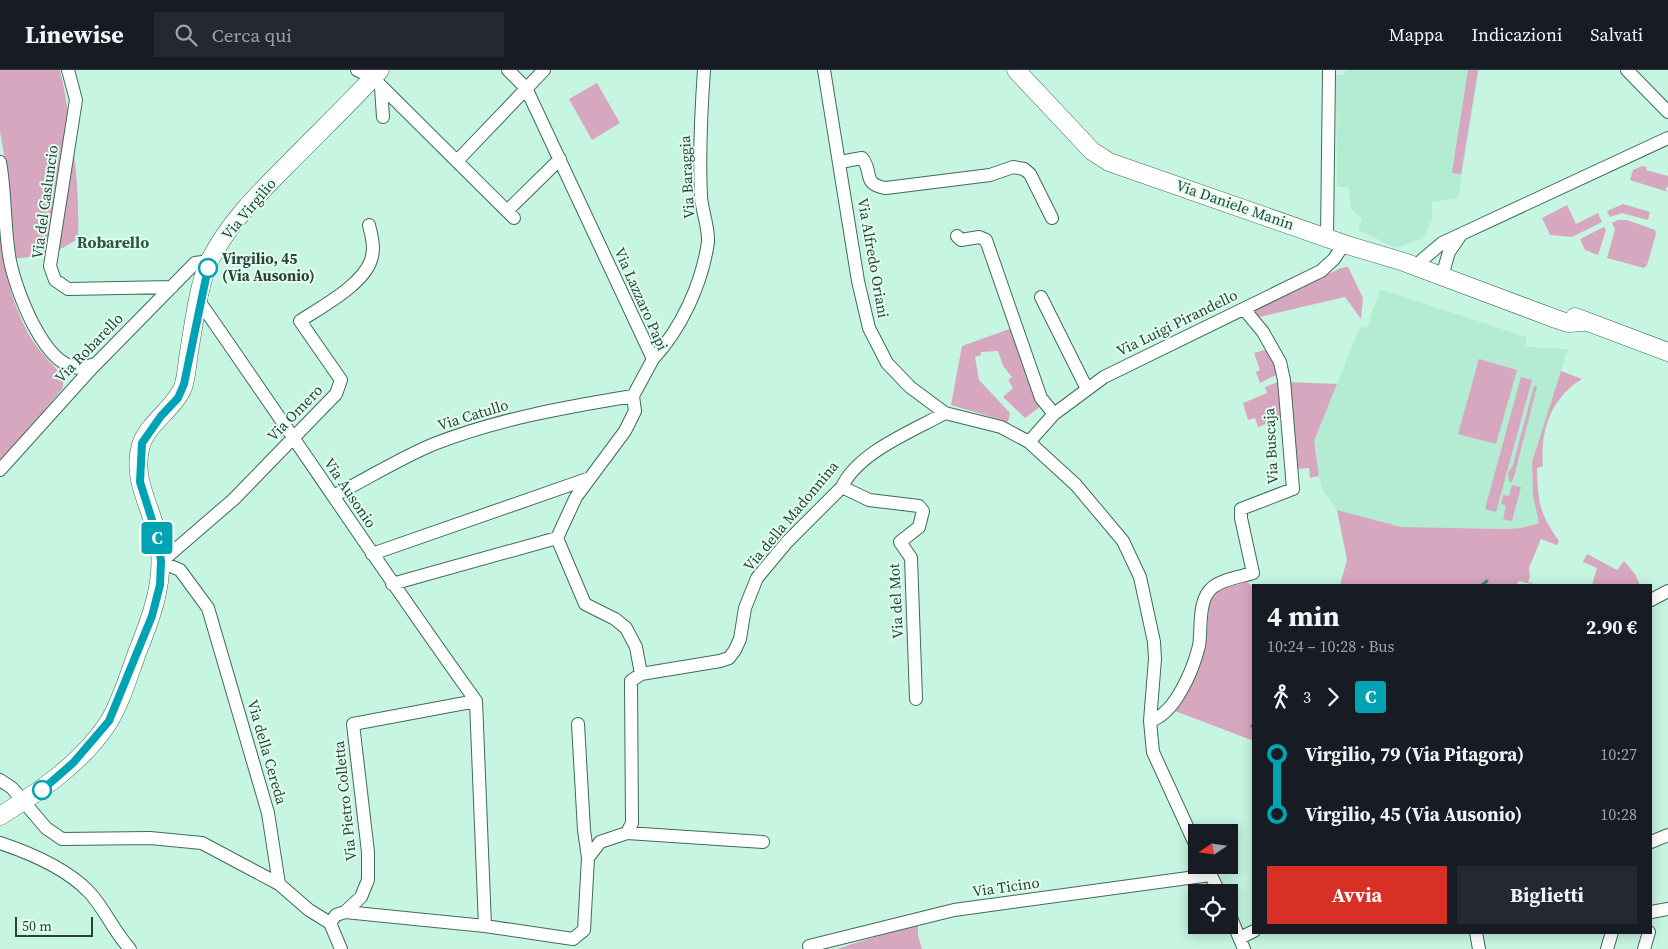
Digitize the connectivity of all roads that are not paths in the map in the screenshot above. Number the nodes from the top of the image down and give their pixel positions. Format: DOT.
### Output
graph roads {
  1 [pos="68,70"];
  2 [pos="508,70"];
  3 [pos="544,70"];
  4 [pos="704,70"];
  5 [pos="824,70"];
  6 [pos="1016,70"];
  7 [pos="1329,70"];
  8 [pos="1627,70"];
  9 [pos="373,76"];
  10 [pos="526,88"];
  11 [pos="1668,112"];
  12 [pos="384,117"];
  13 [pos="1668,138"];
  14 [pos="560,159"];
  15 [pos="457,161"];
  16 [pos="0,162"];
  17 [pos="840,162"];
  18 [pos="1052,218"];
  19 [pos="369,225"];
  20 [pos="957,236"];
  21 [pos="1460,236"];
  22 [pos="1327,237"];
  23 [pos="1344,244"];
  24 [pos="210,261"];
  25 [pos="1418,268"];
  26 [pos="1442,276"];
  27 [pos="172,287"];
  28 [pos="1042,297"];
  29 [pos="199,302"];
  30 [pos="1244,309"];
  31 [pos="1668,352"];
  32 [pos="653,359"];
  33 [pos="95,364"];
  34 [pos="1087,389"];
  35 [pos="633,396"];
  36 [pos="946,413"];
  37 [pos="1054,414"];
  38 [pos="294,438"];
  39 [pos="1029,442"];
  40 [pos="0,470"];
  41 [pos="590,478"];
  42 [pos="842,487"];
  43 [pos="333,496"];
  44 [pos="556,538"];
  45 [pos="372,554"];
  46 [pos="161,562"];
  47 [pos="392,584"];
  48 [pos="1668,591"];
  49 [pos="1652,599"];
  50 [pos="641,674"];
  51 [pos="916,699"];
  52 [pos="476,701"];
  53 [pos="1150,721"];
  54 [pos="578,724"];
  55 [pos="0,780"];
  56 [pos="23,802"];
  57 [pos="0,816"];
  58 [pos="1188,830"];
  59 [pos="627,833"];
  60 [pos="1668,835"];
  61 [pos="763,842"];
  62 [pos="1652,842"];
  63 [pos="0,843"];
  64 [pos="588,858"];
  65 [pos="1188,873"];
  66 [pos="279,884"];
  67 [pos="1658,911"];
  68 [pos="345,912"];
  69 [pos="330,923"];
  70 [pos="1652,923"];
  71 [pos="485,926"];
  72 [pos="1252,933"];
  73 [pos="1476,934"];
  74 [pos="1611,934"];
  75 [pos="1648,934"];
  76 [pos="1242,943"];
  77 [pos="809,946"];
  78 [pos="130,949"];
  79 [pos="341,949"];
  80 [pos="1479,949"];
  81 [pos="1607,949"];
  82 [pos="1644,949"];
  1 -- 27 [label="street, Via del Casluncio"];
  2 -- 10 [label="street, Via Lazzaro Papi"];
  3 -- 10 [label="street"];
  4 -- 32 [label="street, Via Baraggia"];
  5 -- 17 [label="street, Via Alfredo Oriani"];
  6 -- 22 [label="main road, Via Daniele Manin"];
  7 -- 22 [label="street"];
  8 -- 11 [label="street"];
  9 -- 12 [label="street"];
  9 -- 15 [label="street"];
  9 -- 24 [label="main road, Via Virgilio"];
  10 -- 14 [label="street, Via Lazzaro Papi"];
  10 -- 15 [label="street"];
  13 -- 21 [label="street"];
  14 -- 15 [label="street"];
  14 -- 32 [label="street, Via Lazzaro Papi"];
  16 -- 33 [label="street"];
  17 -- 18 [label="street, Via Alfredo Oriani"];
  17 -- 36 [label="street, Via Alfredo Oriani"];
  19 -- 38 [label="street, Via Omero"];
  20 -- 37 [label="street"];
  21 -- 25 [label="street"];
  21 -- 26 [label="street"];
  22 -- 23 [label="main road, Via Daniele Manin"];
  23 -- 25 [label="main road, Via Daniele Manin"];
  23 -- 30 [label="street, Via Luigi Pirandello"];
  24 -- 27 [label="street, Via Robarello"];
  24 -- 29 [label="main road, Via Virgilio"];
  25 -- 26 [label="main road, Via Daniele Manin"];
  26 -- 31 [label="main road, Via Daniele Manin"];
  27 -- 33 [label="street, Via Robarello"];
  28 -- 34 [label="street"];
  29 -- 38 [label="street, Via Ausonio"];
  29 -- 46 [label="main road, Via Virgilio"];
  30 -- 34 [label="street, Via Luigi Pirandello"];
  30 -- 53 [label="street, Via Buscaja"];
  32 -- 35 [label="street, Via Lazzaro Papi"];
  33 -- 40 [label="street, Via Robarello"];
  34 -- 37 [label="street, Via Luigi Pirandello"];
  35 -- 41 [label="street, Via Lazzaro Papi"];
  35 -- 43 [label="street, Via Catullo"];
  36 -- 39 [label="street, Via Alfredo Oriani"];
  36 -- 42 [label="street, Via della Madonnina"];
  37 -- 39 [label="street, Via Luigi Pirandello"];
  38 -- 43 [label="street, Via Ausonio"];
  38 -- 46 [label="street, Via Omero"];
  39 -- 53 [label="street, Via Alfredo Oriani"];
  41 -- 44 [label="street, Via Lazzaro Papi"];
  41 -- 45 [label="street"];
  42 -- 50 [label="street, Via della Madonnina"];
  42 -- 51 [label="street, Via del Mot"];
  43 -- 45 [label="street, Via Ausonio"];
  44 -- 47 [label="street"];
  44 -- 50 [label="street"];
  45 -- 47 [label="street, Via Ausonio"];
  46 -- 56 [label="main road, Via Virgilio"];
  46 -- 66 [label="street, Via della Cereda"];
  47 -- 52 [label="street, Via Ausonio"];
  48 -- 49 [label="street"];
  50 -- 59 [label="street"];
  52 -- 68 [label="street, Via Pietro Colletta"];
  52 -- 71 [label="street"];
  53 -- 58 [label="street, Via Alfredo Oriani"];
  54 -- 64 [label="street"];
  55 -- 56 [label="street"];
  56 -- 57 [label="main road, Via Virgilio"];
  56 -- 66 [label="street"];
  59 -- 61 [label="street"];
  59 -- 64 [label="street"];
  60 -- 62 [label="street"];
  63 -- 78 [label="street"];
  64 -- 71 [label="street"];
  65 -- 77 [label="street, Via Ticino"];
  66 -- 69 [label="street"];
  67 -- 70 [label="street"];
  68 -- 69 [label="street, Via Pietro Colletta"];
  68 -- 71 [label="street"];
  69 -- 79 [label="street"];
  72 -- 76 [label="street"];
  73 -- 80 [label="street"];
  74 -- 81 [label="street"];
  75 -- 82 [label="street"];
}
